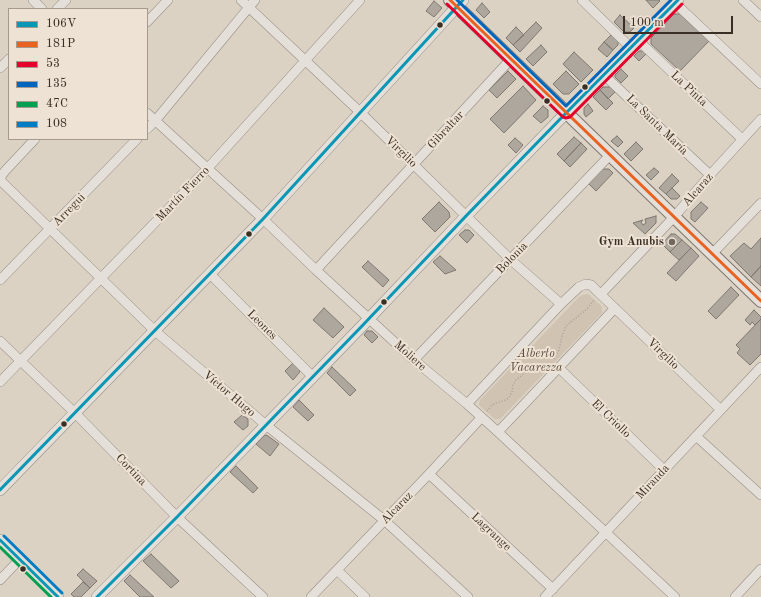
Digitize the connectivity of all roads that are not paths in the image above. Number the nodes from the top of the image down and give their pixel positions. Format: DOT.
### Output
graph roads {
  1 [pos="33,0"];
  2 [pos="66,0"];
  3 [pos="168,0"];
  4 [pos="241,0"];
  5 [pos="255,0"];
  6 [pos="360,0"];
  7 [pos="582,0"];
  8 [pos="743,0"];
  9 [pos="456,2"];
  10 [pos="676,2"];
  11 [pos="41,8"];
  12 [pos="58,8"];
  13 [pos="249,8"];
  14 [pos="761,17"];
  15 [pos="148,21"];
  16 [pos="634,44"];
  17 [pos="8,60"];
  18 [pos="305,60"];
  19 [pos="510,60"];
  20 [pos="0,68"];
  21 [pos="604,75"];
  22 [pos="761,84"];
  23 [pos="360,112"];
  24 [pos="566,113"];
  25 [pos="148,114"];
  26 [pos="761,119"];
  27 [pos="155,121"];
  28 [pos="148,128"];
  29 [pos="742,139"];
  30 [pos="34,140"];
  31 [pos="136,140"];
  32 [pos="610,155"];
  33 [pos="414,164"];
  34 [pos="207,169"];
  35 [pos="710,175"];
  36 [pos="0,179"];
  37 [pos="761,203"];
  38 [pos="466,216"];
  39 [pos="674,217"];
  40 [pos="263,219"];
  41 [pos="50,229"];
  42 [pos="712,254"];
  43 [pos="511,260"];
  44 [pos="316,270"];
  45 [pos="210,274"];
  46 [pos="101,279"];
  47 [pos="0,280"];
  48 [pos="599,293"];
  49 [pos="761,301"];
  50 [pos="561,304"];
  51 [pos="616,308"];
  52 [pos="370,319"];
  53 [pos="155,331"];
  54 [pos="0,341"];
  55 [pos="414,360"];
  56 [pos="20,361"];
  57 [pos="761,367"];
  58 [pos="559,368"];
  59 [pos="313,376"];
  60 [pos="0,382"];
  61 [pos="467,404"];
  62 [pos="720,410"];
  63 [pos="75,413"];
  64 [pos="481,418"];
  65 [pos="266,425"];
  66 [pos="498,432"];
  67 [pos="696,436"];
  68 [pos="664,470"];
  69 [pos="429,474"];
  70 [pos="0,490"];
  71 [pos="761,495"];
  72 [pos="177,517"];
  73 [pos="384,520"];
  74 [pos="606,532"];
  75 [pos="0,540"];
  76 [pos="20,559"];
  77 [pos="761,569"];
  78 [pos="338,570"];
  79 [pos="0,580"];
  80 [pos="553,589"];
  81 [pos="58,597"];
  82 [pos="97,597"];
  83 [pos="263,597"];
  84 [pos="311,597"];
  85 [pos="365,597"];
  86 [pos="468,597"];
  87 [pos="545,597"];
  88 [pos="675,597"];
  89 [pos="735,597"];
  1 -- 11 [label="street"];
  2 -- 12 [label="street"];
  3 -- 15 [label="street"];
  4 -- 13 [label="street, Virgilio"];
  5 -- 13 [label="street"];
  6 -- 18 [label="street, Martín Fierro"];
  7 -- 16 [label="street, La Pinta"];
  8 -- 14 [label="street"];
  9 -- 19 [label="main road"];
  9 -- 23 [label="street"];
  10 -- 16 [label="street"];
  10 -- 22 [label="street"];
  13 -- 18 [label="street, Virgilio"];
  13 -- 27 [label="street"];
  16 -- 21 [label="street"];
  16 -- 29 [label="street, La Pinta"];
  17 -- 20 [label="street"];
  18 -- 23 [label="street, Virgilio"];
  18 -- 34 [label="street, Martín Fierro"];
  19 -- 24 [label="main road"];
  19 -- 33 [label="street, Gibraltar"];
  21 -- 24 [label="street"];
  21 -- 35 [label="street, La Santa María"];
  23 -- 33 [label="street, Virgilio"];
  23 -- 40 [label="street"];
  24 -- 32 [label="main road"];
  24 -- 38 [label="street"];
  25 -- 27 [label="street, Moliere"];
  26 -- 29 [label="street, Alcaraz"];
  27 -- 28 [label="street"];
  27 -- 34 [label="street, Moliere"];
  29 -- 35 [label="street, Alcaraz"];
  30 -- 36 [label="street"];
  31 -- 41 [label="street, Arregui"];
  32 -- 39 [label="main road"];
  32 -- 43 [label="street, Bolonia"];
  33 -- 38 [label="street, Virgilio"];
  33 -- 44 [label="street, Gibraltar"];
  34 -- 40 [label="street, Moliere"];
  34 -- 46 [label="street, Martín Fierro"];
  35 -- 39 [label="street, Alcaraz"];
  36 -- 41 [label="street, Víctor Hugo"];
  37 -- 42 [label="street"];
  38 -- 43 [label="street, Virgilio"];
  38 -- 52 [label="street"];
  39 -- 42 [label="main road"];
  39 -- 48 [label="street, Alcaraz"];
  40 -- 44 [label="street, Moliere"];
  40 -- 45 [label="street"];
  41 -- 46 [label="street, Víctor Hugo"];
  41 -- 47 [label="street, Arregui"];
  42 -- 49 [label="main road"];
  43 -- 50 [label="street, Virgilio"];
  43 -- 55 [label="street, Bolonia"];
  44 -- 52 [label="street, Moliere"];
  45 -- 53 [label="street"];
  45 -- 59 [label="street, Leones"];
  46 -- 53 [label="street, Víctor Hugo"];
  46 -- 56 [label="street, Martín Fierro"];
  48 -- 50 [label="street, Virgilio"];
  48 -- 51 [label="street, Virgilio"];
  50 -- 61 [label="street"];
  51 -- 58 [label="street"];
  51 -- 62 [label="street, Virgilio"];
  52 -- 55 [label="street, Moliere"];
  52 -- 59 [label="street"];
  53 -- 63 [label="street"];
  53 -- 65 [label="street, Víctor Hugo"];
  54 -- 56 [label="street, Cortina"];
  55 -- 61 [label="street, Moliere"];
  56 -- 60 [label="street, Martín Fierro"];
  56 -- 63 [label="street, Cortina"];
  57 -- 62 [label="street, Miranda"];
  58 -- 66 [label="street"];
  58 -- 68 [label="street, El Criollo"];
  59 -- 65 [label="street"];
  61 -- 64 [label="street, Moliere"];
  62 -- 67 [label="street, Miranda"];
  63 -- 70 [label="street"];
  63 -- 72 [label="street, Cortina"];
  64 -- 66 [label="street, Moliere"];
  64 -- 69 [label="street, Alcaraz"];
  65 -- 72 [label="street"];
  65 -- 73 [label="street, Víctor Hugo"];
  66 -- 74 [label="street, Moliere"];
  67 -- 68 [label="street, Miranda"];
  67 -- 71 [label="street"];
  68 -- 74 [label="street, Miranda"];
  69 -- 73 [label="street, Alcaraz"];
  69 -- 80 [label="street, Lagrange"];
  72 -- 82 [label="street"];
  72 -- 83 [label="street, Cortina"];
  73 -- 78 [label="street, Alcaraz"];
  73 -- 86 [label="street, Víctor Hugo"];
  74 -- 80 [label="street, Miranda"];
  74 -- 88 [label="street, Moliere"];
  75 -- 76 [label="street"];
  76 -- 79 [label="street"];
  76 -- 81 [label="street"];
  77 -- 89 [label="street"];
  78 -- 84 [label="street, Alcaraz"];
  78 -- 85 [label="street"];
  80 -- 87 [label="street, Miranda"];
}
